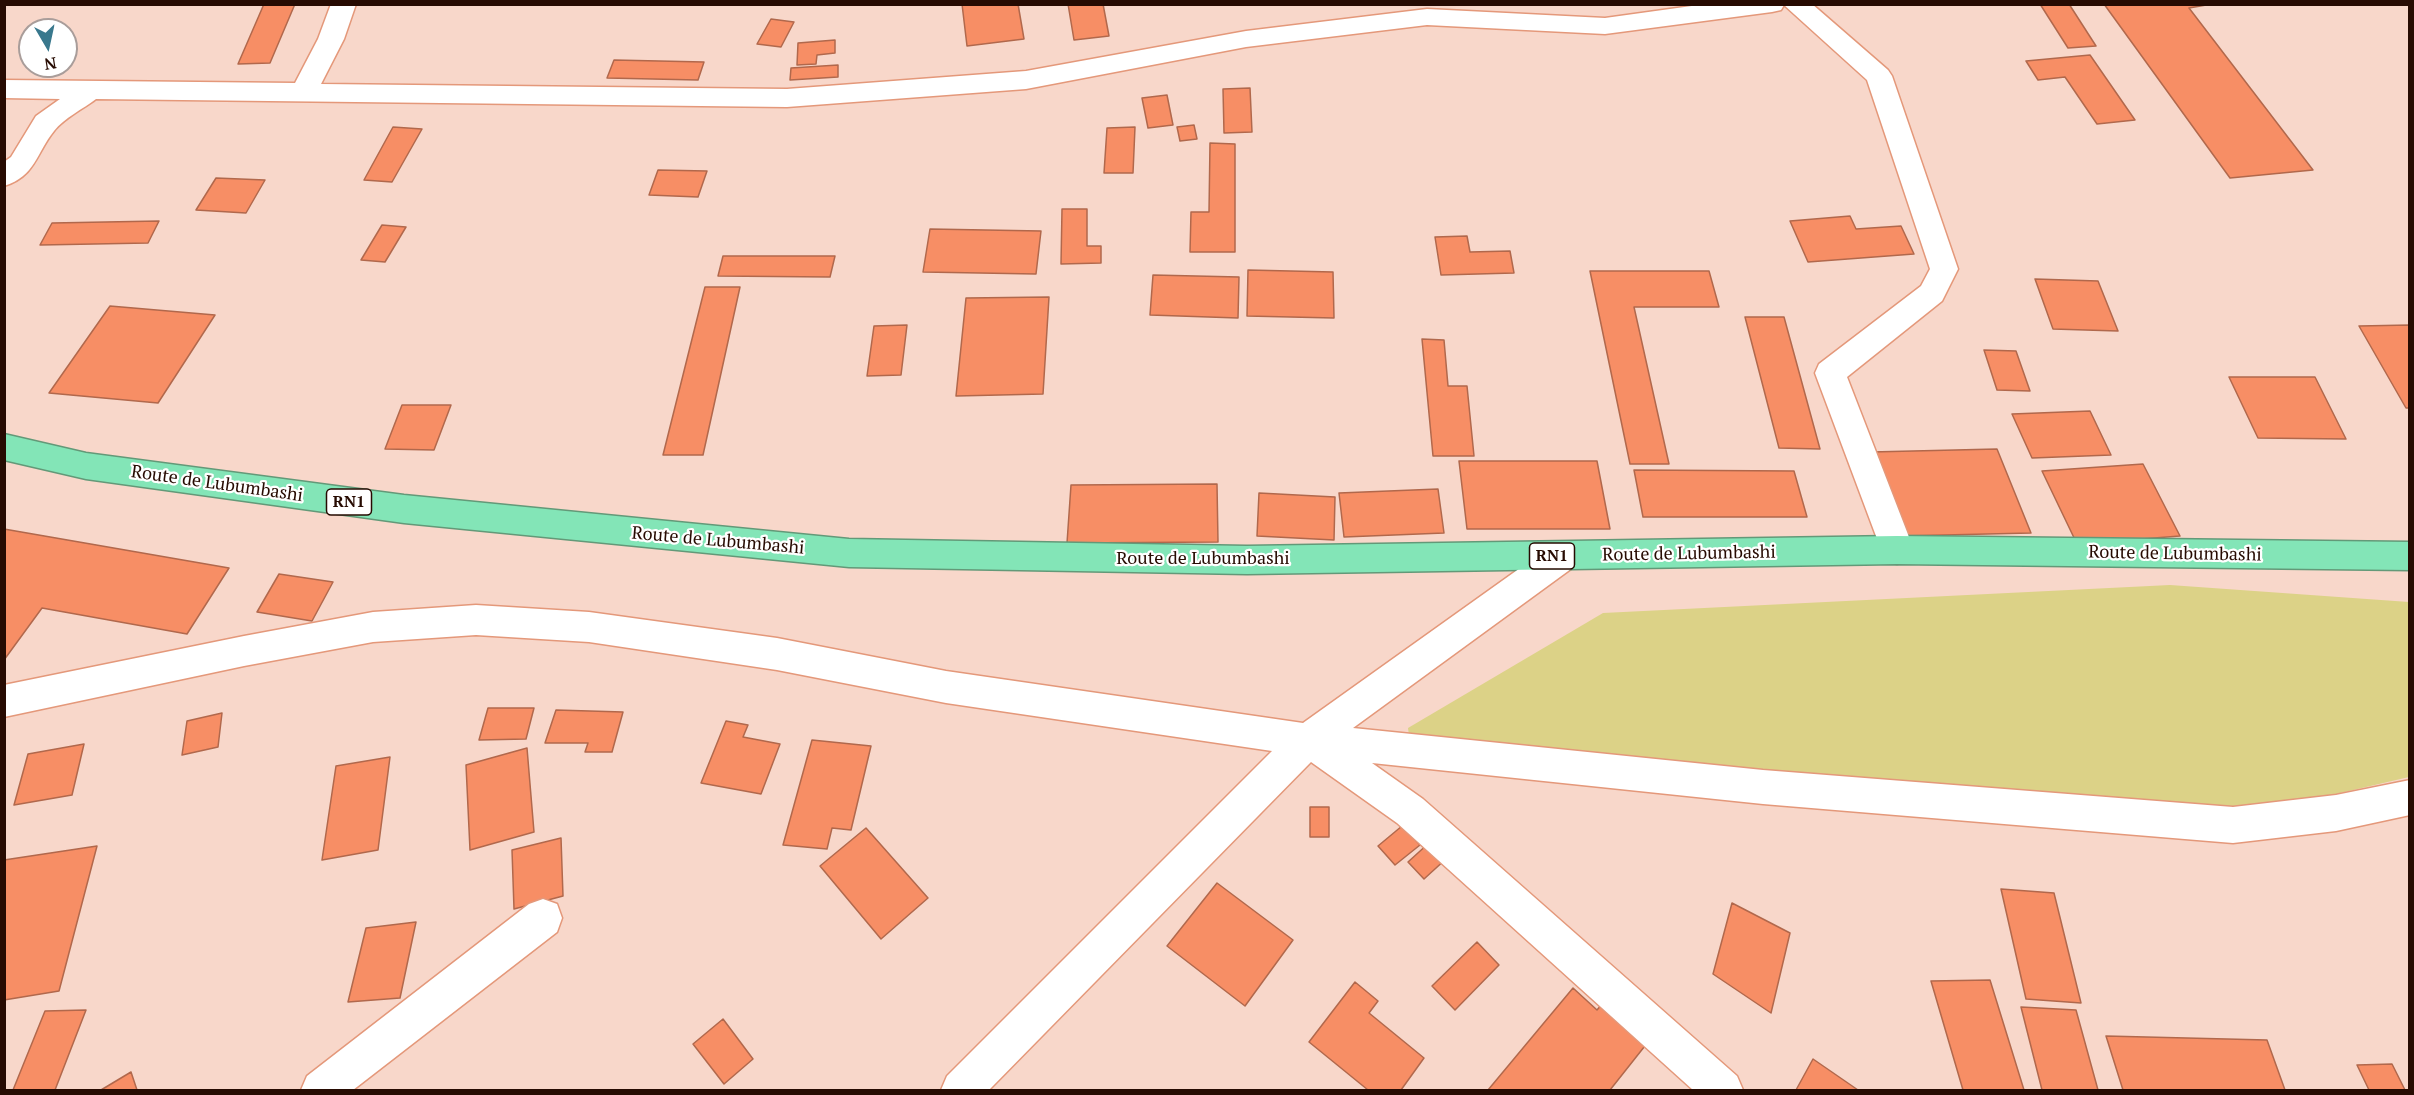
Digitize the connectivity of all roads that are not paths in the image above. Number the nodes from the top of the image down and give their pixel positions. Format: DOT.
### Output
graph roads {
  1 [pos="344,4"];
  2 [pos="1772,4"];
  3 [pos="1796,4"];
  4 [pos="4,89"];
  5 [pos="89,91"];
  6 [pos="303,93"];
  7 [pos="4,176"];
  8 [pos="4,447"];
  9 [pos="1897,550"];
  10 [pos="1563,556"];
  11 [pos="2409,556"];
  12 [pos="4,701"];
  13 [pos="1308,740"];
  14 [pos="2409,798"];
  15 [pos="543,918"];
  16 [pos="978,1085"];
  17 [pos="321,1090"];
  18 [pos="1723,1090"];
  1 -- 6 [label="street"];
  2 -- 6 [label="street"];
  3 -- 9 [label="street"];
  4 -- 5 [label="street"];
  5 -- 6 [label="street"];
  5 -- 7 [label="street"];
  8 -- 10 [label="highway, Route de Lubumbashi / RN1"];
  9 -- 10 [label="highway, Route de Lubumbashi / RN1"];
  9 -- 11 [label="highway, Route de Lubumbashi / RN1"];
  10 -- 13 [label="street"];
  12 -- 13 [label="street"];
  13 -- 14 [label="street"];
  13 -- 16 [label="street"];
  13 -- 18 [label="street"];
  15 -- 17 [label="street"];
}
